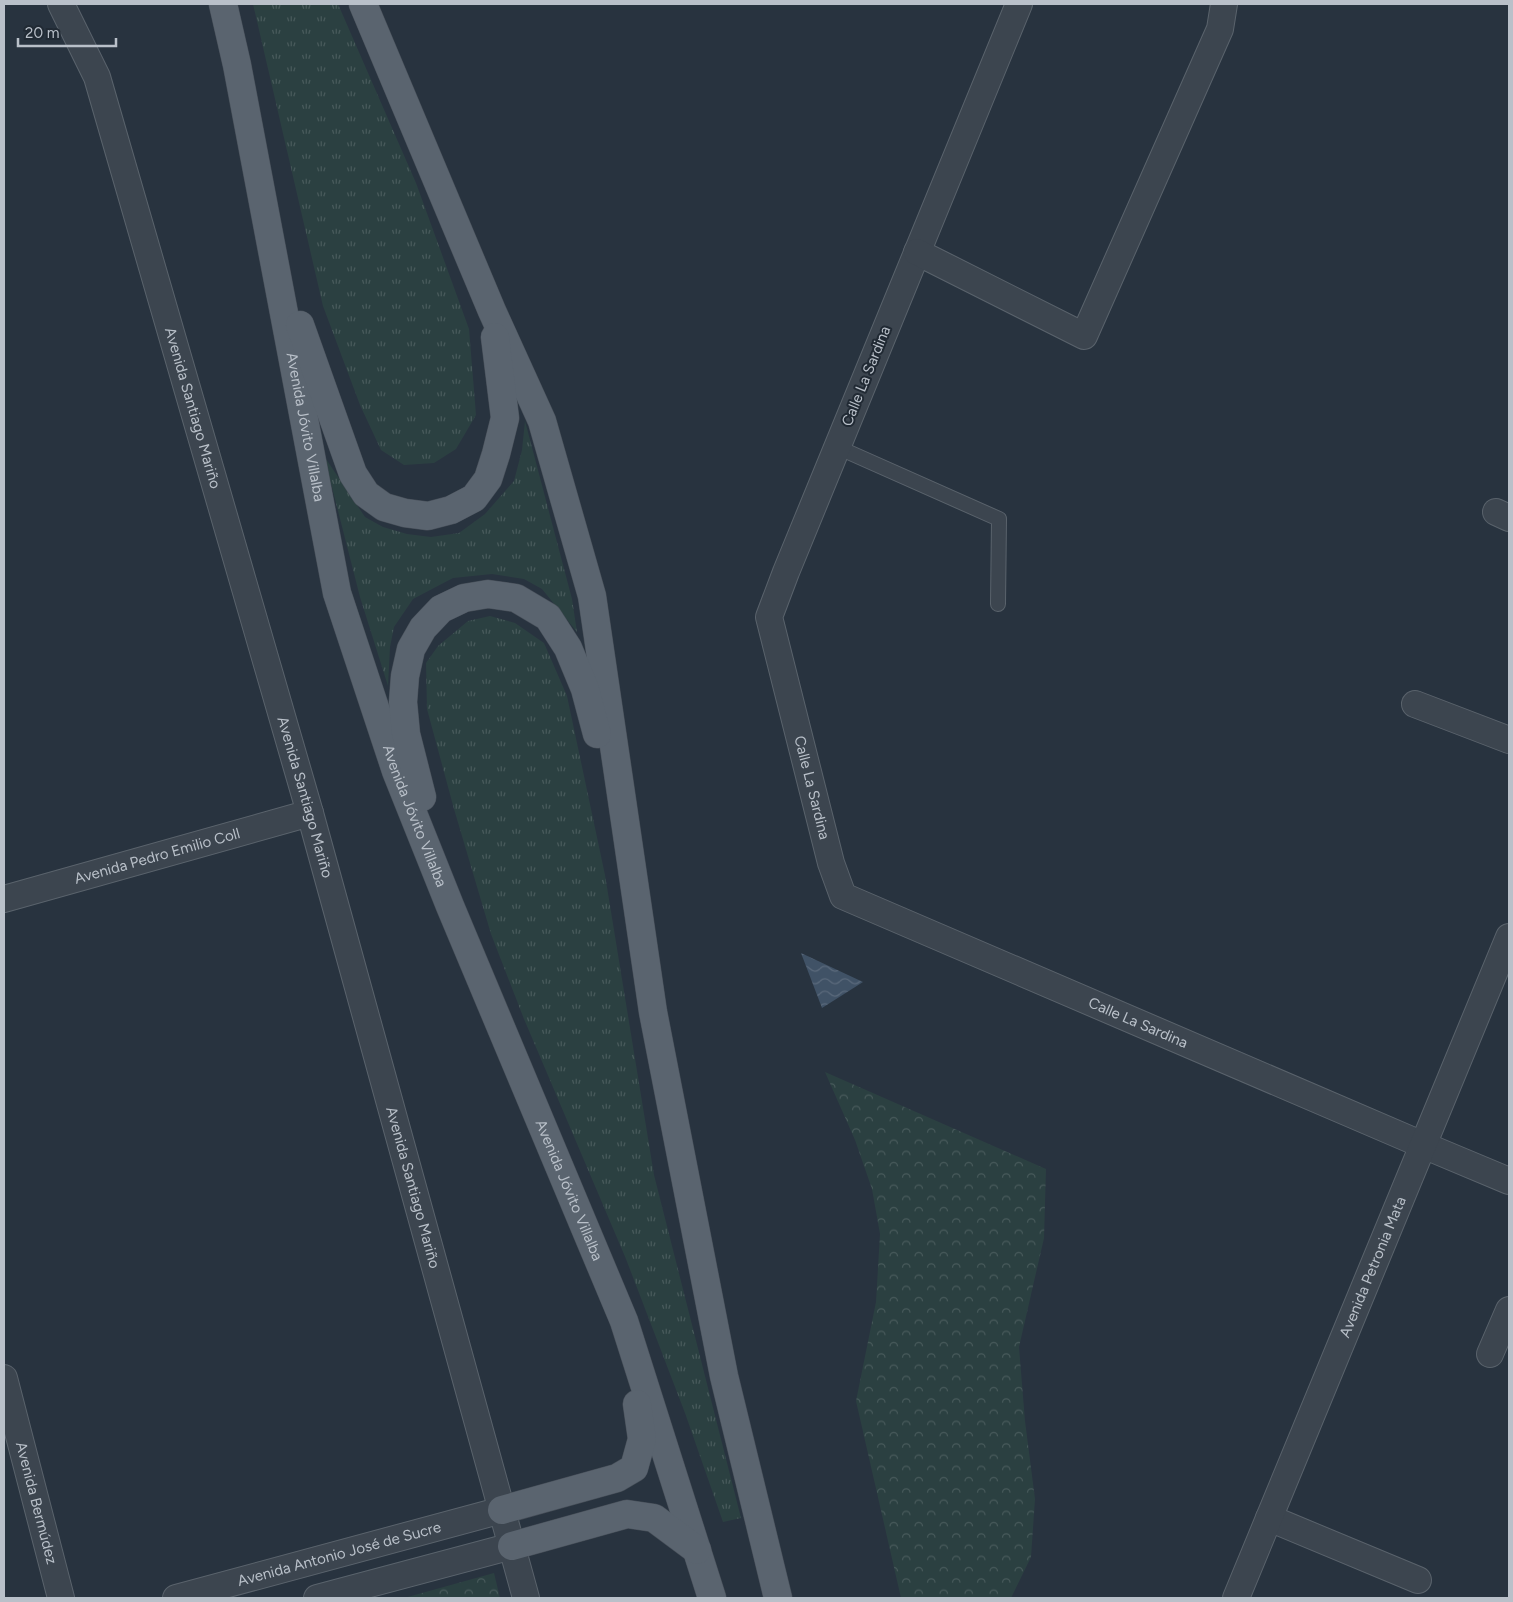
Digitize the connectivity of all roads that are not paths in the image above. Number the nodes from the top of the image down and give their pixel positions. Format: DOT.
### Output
graph roads {
  1 [pos="61,4"];
  2 [pos="223,4"];
  3 [pos="363,4"];
  4 [pos="1019,4"];
  5 [pos="1224,4"];
  6 [pos="270,236"];
  7 [pos="917,252"];
  8 [pos="492,311"];
  9 [pos="837,447"];
  10 [pos="998,604"];
  11 [pos="1415,704"];
  12 [pos="1509,740"];
  13 [pos="310,813"];
  14 [pos="630,864"];
  15 [pos="4,900"];
  16 [pos="450,906"];
  17 [pos="1509,937"];
  18 [pos="1423,1145"];
  19 [pos="1509,1181"];
  20 [pos="1509,1310"];
  21 [pos="624,1321"];
  22 [pos="1490,1354"];
  23 [pos="4,1378"];
  24 [pos="502,1510"];
  25 [pos="1269,1518"];
  26 [pos="512,1546"];
  27 [pos="697,1550"];
  28 [pos="1418,1580"];
  29 [pos="61,1598"];
  30 [pos="176,1598"];
  31 [pos="317,1598"];
  32 [pos="526,1598"];
  33 [pos="712,1598"];
  34 [pos="778,1598"];
  35 [pos="1236,1598"];
  1 -- 13 [label="street, Avenida Santiago Mariño"];
  2 -- 6 [label="main road, Avenida Jóvito Villalba"];
  3 -- 8 [label="main road"];
  4 -- 7 [label="street, Calle La Sardina"];
  5 -- 7 [label="street"];
  6 -- 8 [label="main road"];
  6 -- 16 [label="main road, Avenida Jóvito Villalba"];
  7 -- 9 [label="street, Calle La Sardina"];
  8 -- 14 [label="main road"];
  9 -- 10 [label="lane"];
  9 -- 18 [label="street, Calle La Sardina"];
  11 -- 12 [label="street"];
  13 -- 15 [label="street, Avenida Pedro Emilio Coll"];
  13 -- 24 [label="street, Avenida Santiago Mariño"];
  14 -- 16 [label="main road"];
  14 -- 34 [label="main road"];
  16 -- 21 [label="main road, Avenida Jóvito Villalba"];
  17 -- 18 [label="street, Avenida Petronia Mata"];
  18 -- 19 [label="street, Calle La Sardina"];
  18 -- 25 [label="street, Avenida Petronia Mata"];
  20 -- 22 [label="street"];
  21 -- 24 [label="main road"];
  21 -- 27 [label="main road, Avenida Jóvito Villalba"];
  23 -- 29 [label="street, Avenida Bermúdez"];
  24 -- 26 [label="street, Avenida Santiago Mariño"];
  24 -- 30 [label="street, Avenida Antonio José de Sucre"];
  25 -- 28 [label="street"];
  25 -- 35 [label="street, Avenida Petronia Mata"];
  26 -- 27 [label="main road"];
  26 -- 31 [label="street"];
  26 -- 32 [label="street, Avenida Santiago Mariño"];
  27 -- 33 [label="main road, Avenida Jóvito Villalba"];
}
